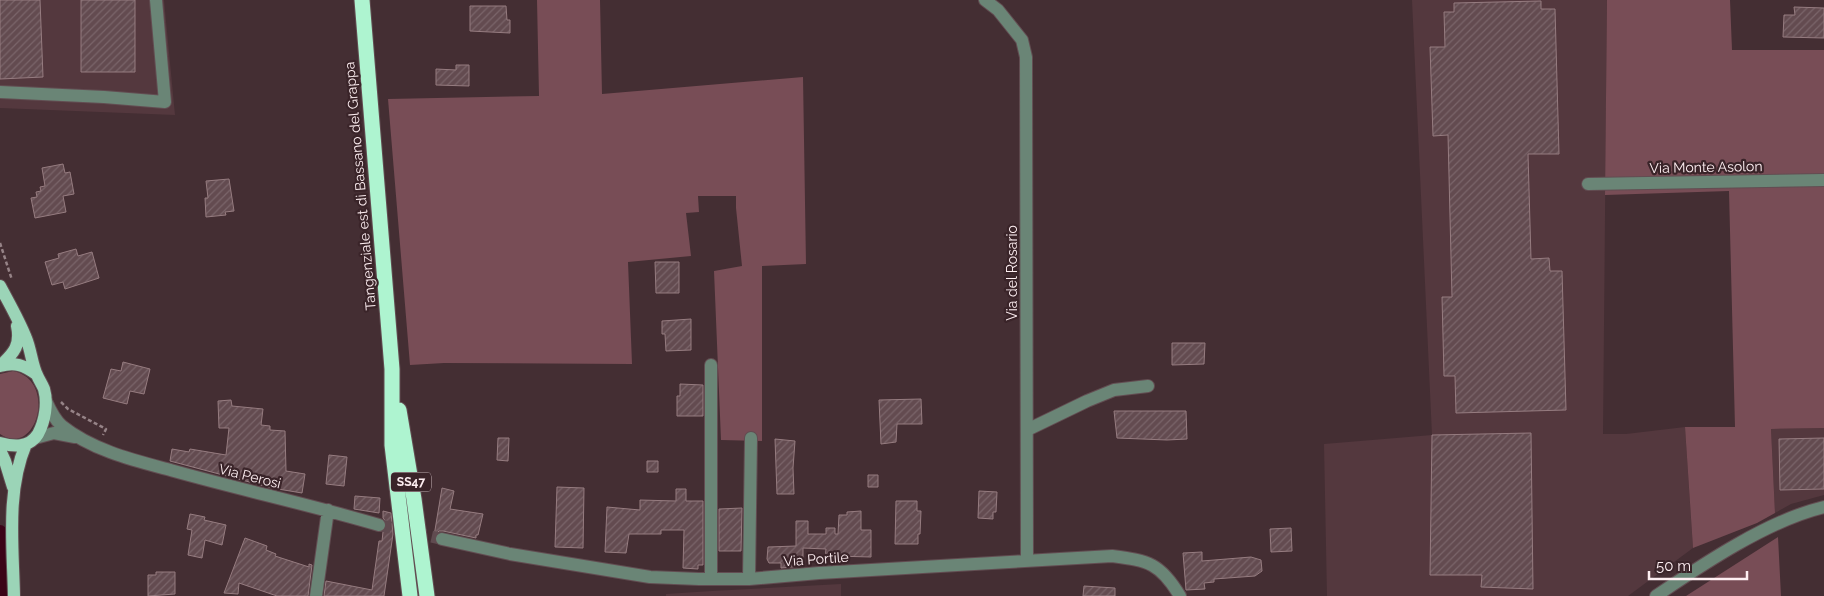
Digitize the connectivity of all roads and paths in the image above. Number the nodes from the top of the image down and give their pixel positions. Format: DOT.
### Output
graph roads {
  1 [pos="156,0"];
  2 [pos="362,0"];
  3 [pos="986,0"];
  4 [pos="0,92"];
  5 [pos="1824,180"];
  6 [pos="1588,184"];
  7 [pos="0,243"];
  8 [pos="0,286"];
  9 [pos="15,287"];
  10 [pos="16,318"];
  11 [pos="712,365"];
  12 [pos="0,366"];
  13 [pos="392,369"];
  14 [pos="36,374"];
  15 [pos="1148,386"];
  16 [pos="52,400"];
  17 [pos="1027,430"];
  18 [pos="751,438"];
  19 [pos="84,440"];
  20 [pos="30,441"];
  21 [pos="0,443"];
  22 [pos="97,446"];
  23 [pos="0,450"];
  24 [pos="14,489"];
  25 [pos="1824,507"];
  26 [pos="328,510"];
  27 [pos="379,524"];
  28 [pos="442,540"];
  29 [pos="1027,561"];
  30 [pos="711,579"];
  31 [pos="749,579"];
  32 [pos="14,596"];
  33 [pos="316,596"];
  34 [pos="410,596"];
  35 [pos="427,596"];
  36 [pos="1180,596"];
  37 [pos="1656,596"];
  1 -- 4 [label="street"];
  2 -- 13 [label="highway, Tangenziale est di Bassano del Grappa / SS47"];
  3 -- 17 [label="street, Via del Rosario"];
  5 -- 6 [label="street, Via Monte Asolon"];
  7 -- 9 [label="path"];
  8 -- 10 [label="main road"];
  10 -- 12 [label="main road"];
  10 -- 14 [label="main road"];
  11 -- 30 [label="street"];
  12 -- 14 [label="main road"];
  13 -- 34 [label="highway, Tangenziale est di Bassano del Grappa / SS47"];
  13 -- 35 [label="highway, Tangenziale est di Bassano del Grappa / SS47"];
  14 -- 16 [label="main road"];
  15 -- 17 [label="street"];
  16 -- 19 [label="street"];
  16 -- 20 [label="main road"];
  16 -- 22 [label="path"];
  17 -- 29 [label="street, Via del Rosario"];
  18 -- 31 [label="street"];
  19 -- 20 [label="street"];
  19 -- 22 [label="street, Via Perosi"];
  20 -- 21 [label="main road"];
  20 -- 24 [label="main road"];
  22 -- 26 [label="street, Via Perosi"];
  23 -- 24 [label="main road"];
  24 -- 32 [label="main road"];
  25 -- 37 [label="street"];
  26 -- 27 [label="street"];
  26 -- 33 [label="street"];
  28 -- 30 [label="street, Via Portile"];
  29 -- 31 [label="street, Via Portile"];
  29 -- 36 [label="street, Via Portile"];
  30 -- 31 [label="street, Via Portile"];
}
